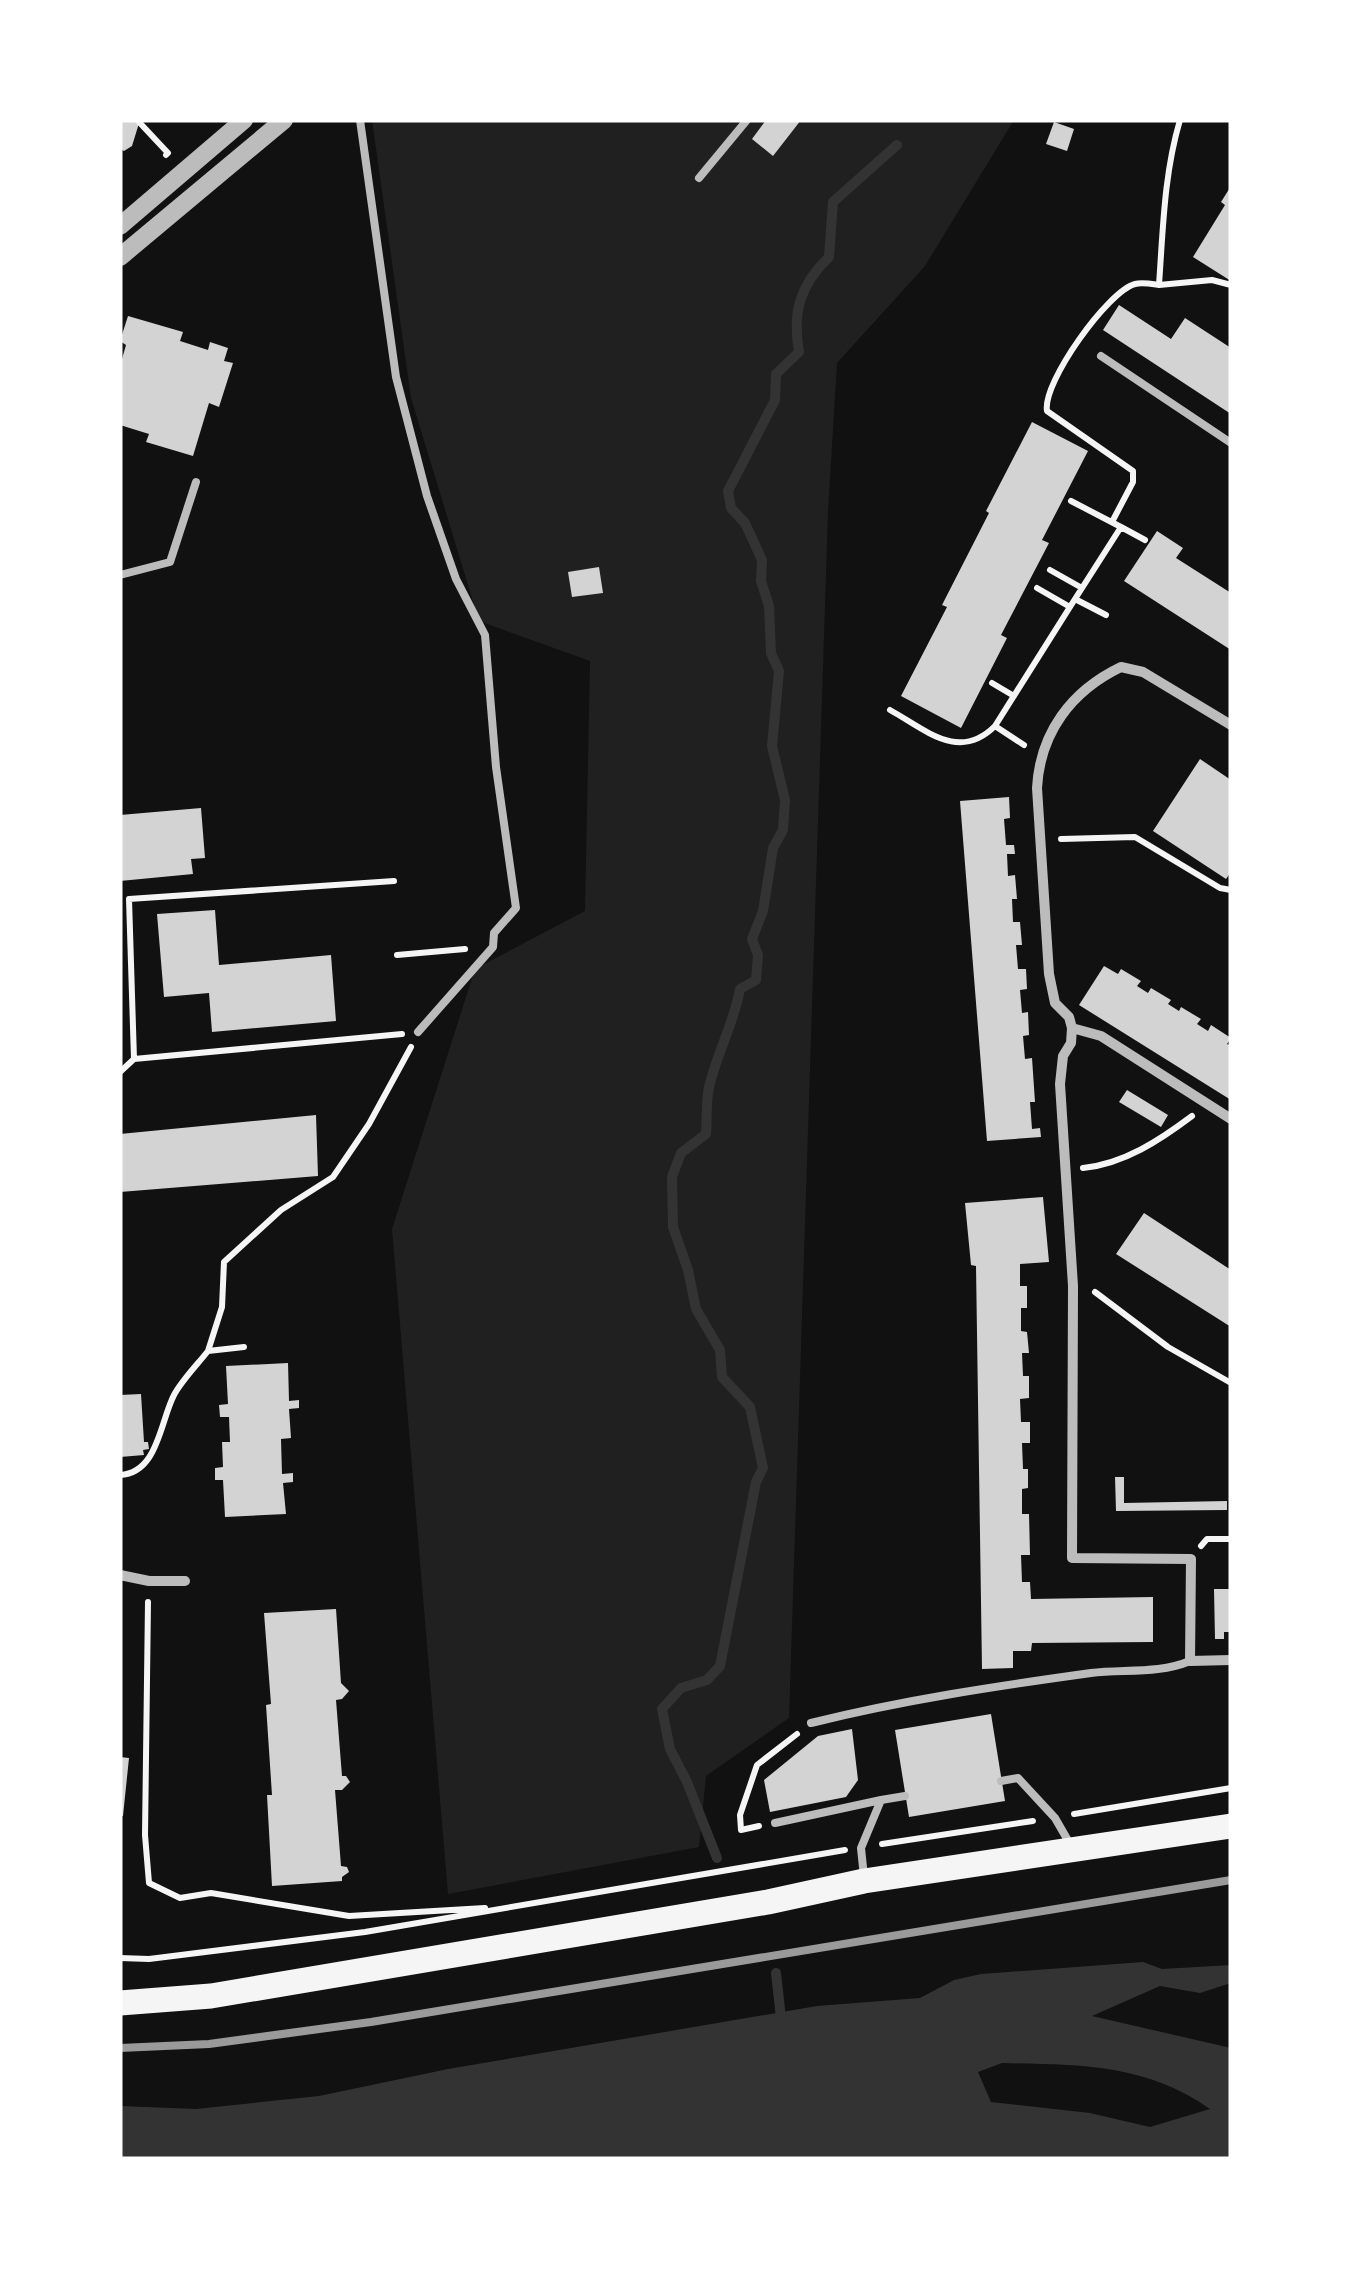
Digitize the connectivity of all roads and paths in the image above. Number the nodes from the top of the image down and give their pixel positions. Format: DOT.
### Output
graph roads {
  1 [pos="244,120"];
  2 [pos="284,120"];
  3 [pos="360,120"];
  4 [pos="747,120"];
  5 [pos="1180,120"];
  6 [pos="139,122"];
  7 [pos="168,153"];
  8 [pos="698,178"];
  9 [pos="120,226"];
  10 [pos="120,258"];
  11 [pos="1159,284"];
  12 [pos="1231,285"];
  13 [pos="1101,356"];
  14 [pos="1231,443"];
  15 [pos="196,482"];
  16 [pos="1071,500"];
  17 [pos="1112,522"];
  18 [pos="1121,527"];
  19 [pos="1145,540"];
  20 [pos="1050,570"];
  21 [pos="120,575"];
  22 [pos="1037,588"];
  23 [pos="1082,588"];
  24 [pos="1076,599"];
  25 [pos="1070,607"];
  26 [pos="1106,615"];
  27 [pos="992,683"];
  28 [pos="1014,696"];
  29 [pos="890,710"];
  30 [pos="1231,724"];
  31 [pos="995,726"];
  32 [pos="1024,745"];
  33 [pos="1058,839"];
  34 [pos="394,881"];
  35 [pos="1231,890"];
  36 [pos="130,917"];
  37 [pos="120,918"];
  38 [pos="493,947"];
  39 [pos="397,955"];
  40 [pos="1072,1028"];
  41 [pos="418,1032"];
  42 [pos="134,1059"];
  43 [pos="120,1072"];
  44 [pos="1193,1115"];
  45 [pos="1231,1119"];
  46 [pos="1084,1168"];
  47 [pos="1086,1284"];
  48 [pos="244,1347"];
  49 [pos="208,1351"];
  50 [pos="1231,1383"];
  51 [pos="120,1476"];
  52 [pos="1231,1538"];
  53 [pos="1207,1539"];
  54 [pos="120,1575"];
  55 [pos="149,1581"];
  56 [pos="185,1581"];
  57 [pos="1231,1660"];
  58 [pos="1190,1662"];
  59 [pos="810,1723"];
  60 [pos="1002,1781"];
  61 [pos="1231,1788"];
  62 [pos="905,1796"];
  63 [pos="881,1800"];
  64 [pos="1054,1818"];
  65 [pos="775,1823"];
  66 [pos="1231,1826"];
  67 [pos="741,1830"];
  68 [pos="861,1848"];
  69 [pos="1072,1848"];
  70 [pos="864,1882"];
  71 [pos="521,1905"];
  72 [pos="120,1958"];
  73 [pos="120,2004"];
  1 -- 9 [label="street"];
  2 -- 10 [label="street"];
  3 -- 38 [label="lane"];
  4 -- 8 [label="lane"];
  5 -- 11 [label="path"];
  6 -- 7 [label="path"];
  11 -- 12 [label="path"];
  11 -- 17 [label="path"];
  13 -- 14 [label="lane"];
  15 -- 21 [label="lane"];
  16 -- 17 [label="path"];
  17 -- 18 [label="path"];
  18 -- 19 [label="path"];
  18 -- 23 [label="path"];
  20 -- 23 [label="path"];
  22 -- 25 [label="path"];
  23 -- 24 [label="path"];
  24 -- 25 [label="path"];
  24 -- 26 [label="path"];
  25 -- 28 [label="path"];
  27 -- 28 [label="path"];
  28 -- 31 [label="path"];
  29 -- 31 [label="path"];
  30 -- 40 [label="street"];
  31 -- 32 [label="path"];
  33 -- 35 [label="path"];
  34 -- 36 [label="path"];
  36 -- 37 [label="path"];
  36 -- 42 [label="path"];
  38 -- 39 [label="path"];
  38 -- 41 [label="lane"];
  40 -- 45 [label="street"];
  40 -- 58 [label="street"];
  41 -- 42 [label="path"];
  41 -- 49 [label="path"];
  42 -- 43 [label="path"];
  44 -- 46 [label="path"];
  47 -- 50 [label="path"];
  48 -- 49 [label="path"];
  49 -- 51 [label="path"];
  52 -- 53 [label="path"];
  54 -- 55 [label="street"];
  55 -- 56 [label="street"];
  55 -- 71 [label="path"];
  57 -- 58 [label="street"];
  58 -- 59 [label="lane"];
  59 -- 67 [label="path"];
  60 -- 64 [label="lane"];
  61 -- 64 [label="path"];
  62 -- 63 [label="lane"];
  63 -- 65 [label="lane"];
  63 -- 68 [label="lane"];
  64 -- 68 [label="path"];
  64 -- 69 [label="lane"];
  66 -- 69 [label="main road"];
  68 -- 70 [label="lane"];
  68 -- 71 [label="path"];
  69 -- 70 [label="main road"];
  70 -- 73 [label="main road"];
  71 -- 72 [label="path"];
}
